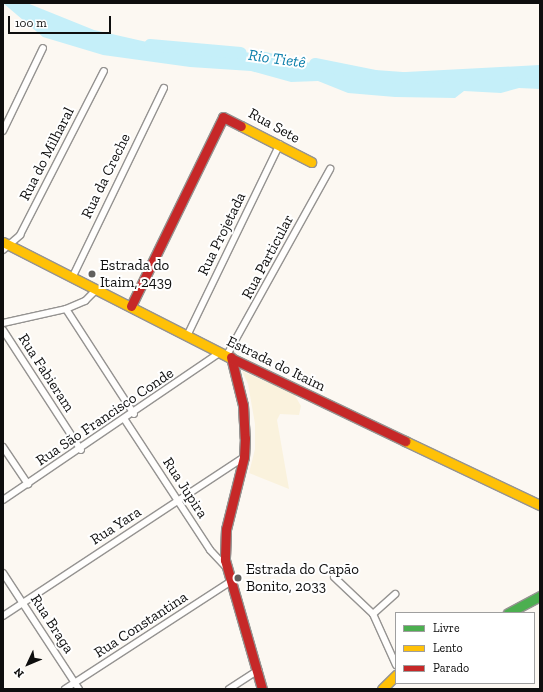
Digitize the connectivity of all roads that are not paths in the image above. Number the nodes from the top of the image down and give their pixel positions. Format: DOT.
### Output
graph roads {
  1 [pos="43,48"];
  2 [pos="104,71"];
  3 [pos="164,88"];
  4 [pos="3,131"];
  5 [pos="280,144"];
  6 [pos="310,162"];
  7 [pos="330,169"];
  8 [pos="5,246"];
  9 [pos="73,276"];
  10 [pos="97,289"];
  11 [pos="131,306"];
  12 [pos="66,309"];
  13 [pos="3,323"];
  14 [pos="3,330"];
  15 [pos="187,336"];
  16 [pos="226,355"];
  17 [pos="134,414"];
  18 [pos="125,420"];
  19 [pos="3,447"];
  20 [pos="81,450"];
  21 [pos="244,457"];
  22 [pos="28,484"];
  23 [pos="3,500"];
  24 [pos="178,500"];
  25 [pos="540,505"];
  26 [pos="226,567"];
  27 [pos="3,573"];
  28 [pos="334,577"];
  29 [pos="230,582"];
  30 [pos="395,594"];
  31 [pos="540,596"];
  32 [pos="23,602"];
  33 [pos="510,612"];
  34 [pos="373,614"];
  35 [pos="3,616"];
  36 [pos="395,663"];
  37 [pos="258,670"];
  38 [pos="395,676"];
  39 [pos="75,683"];
  40 [pos="65,689"];
  41 [pos="79,689"];
  42 [pos="229,689"];
  43 [pos="262,689"];
  44 [pos="382,689"];
  1 -- 4 [label="street"];
  2 -- 8 [label="street, Rua do Milharal"];
  3 -- 9 [label="street, Rua da Creche"];
  5 -- 6 [label="street, Rua Sete"];
  5 -- 11 [label="street, Rua Sete"];
  5 -- 15 [label="street, Rua Projetada"];
  7 -- 16 [label="street, Rua Particular"];
  8 -- 9 [label="street, Estrada do Itaim"];
  9 -- 10 [label="street, Estrada do Itaim"];
  10 -- 11 [label="street, Estrada do Itaim"];
  10 -- 12 [label="street"];
  11 -- 15 [label="street, Estrada do Itaim"];
  12 -- 13 [label="street"];
  12 -- 17 [label="street"];
  14 -- 20 [label="street, Rua Fabieram"];
  15 -- 16 [label="street, Estrada do Itaim"];
  16 -- 17 [label="street, Rua São Francisco Conde"];
  16 -- 21 [label="street"];
  16 -- 25 [label="street, Estrada do Itaim"];
  17 -- 18 [label="street, Rua São Francisco Conde"];
  18 -- 20 [label="street, Rua São Francisco Conde"];
  18 -- 24 [label="street, Rua Jupira"];
  19 -- 22 [label="street"];
  20 -- 22 [label="street, Rua São Francisco Conde"];
  21 -- 24 [label="street, Rua Yara"];
  21 -- 26 [label="street"];
  22 -- 23 [label="street, Rua São Francisco Conde"];
  24 -- 26 [label="street, Rua Jupira"];
  24 -- 32 [label="street, Rua Yara"];
  26 -- 29 [label="street"];
  27 -- 32 [label="street, Rua Braga"];
  28 -- 34 [label="street"];
  29 -- 37 [label="street"];
  29 -- 39 [label="street, Rua Constantina"];
  30 -- 34 [label="street"];
  31 -- 33 [label="street"];
  32 -- 35 [label="street, Rua Yara"];
  32 -- 39 [label="street, Rua Braga"];
  34 -- 36 [label="street"];
  37 -- 42 [label="street"];
  37 -- 43 [label="street"];
  38 -- 44 [label="street"];
  39 -- 40 [label="street, Rua Constantina"];
  39 -- 41 [label="street, Rua Braga"];
}
